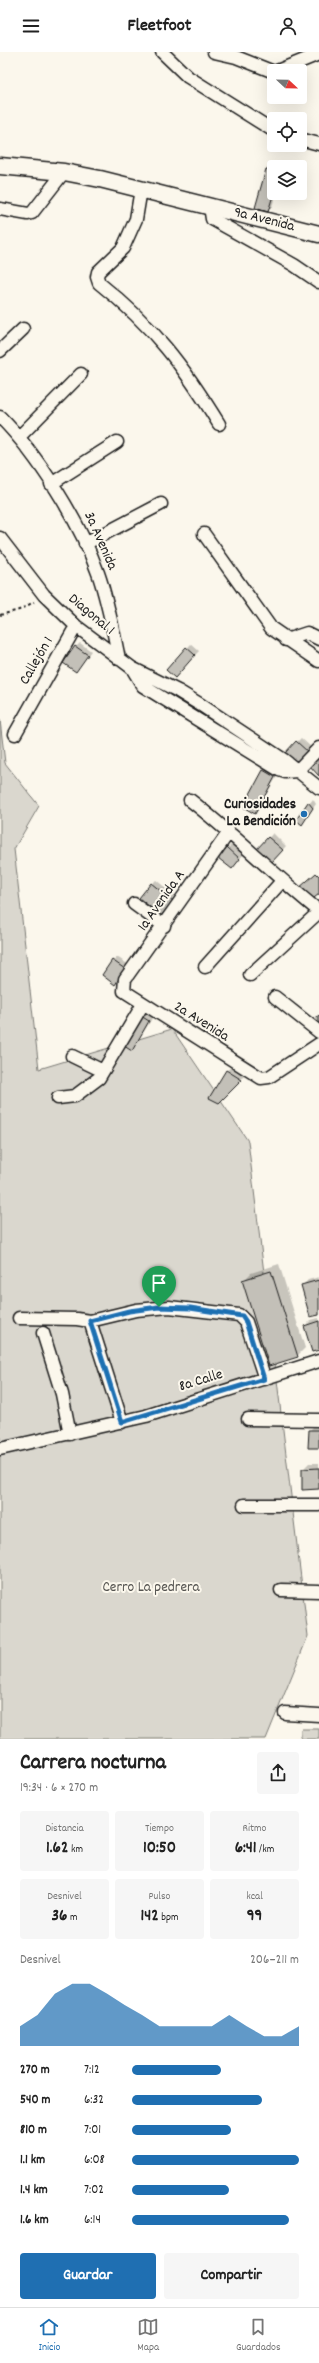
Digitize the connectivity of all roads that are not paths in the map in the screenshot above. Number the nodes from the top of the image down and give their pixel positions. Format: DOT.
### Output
graph roads {
  1 [pos="162,52"];
  2 [pos="214,52"];
  3 [pos="319,54"];
  4 [pos="295,64"];
  5 [pos="267,69"];
  6 [pos="267,127"];
  7 [pos="307,141"];
  8 [pos="319,144"];
  9 [pos="0,166"];
  10 [pos="64,172"];
  11 [pos="141,189"];
  12 [pos="210,206"];
  13 [pos="0,209"];
  14 [pos="319,234"];
  15 [pos="319,282"];
  16 [pos="23,328"];
  17 [pos="0,352"];
  18 [pos="81,374"];
  19 [pos="0,417"];
  20 [pos="220,424"];
  21 [pos="20,436"];
  22 [pos="117,442"];
  23 [pos="51,484"];
  24 [pos="161,504"];
  25 [pos="204,534"];
  26 [pos="0,538"];
  27 [pos="85,544"];
  28 [pos="76,626"];
  29 [pos="319,639"];
  30 [pos="286,640"];
  31 [pos="119,659"];
  32 [pos="319,661"];
  33 [pos="15,734"];
  34 [pos="319,748"];
  35 [pos="296,771"];
  36 [pos="319,788"];
  37 [pos="190,800"];
  38 [pos="229,832"];
  39 [pos="282,881"];
  40 [pos="134,904"];
  41 [pos="319,911"];
  42 [pos="164,926"];
  43 [pos="205,967"];
  44 [pos="250,976"];
  45 [pos="123,987"];
  46 [pos="275,997"];
  47 [pos="143,1004"];
  48 [pos="319,1032"];
  49 [pos="319,1044"];
  50 [pos="72,1056"];
  51 [pos="103,1071"];
  52 [pos="58,1098"];
  53 [pos="19,1318"];
  54 [pos="90,1321"];
  55 [pos="43,1333"];
  56 [pos="319,1361"];
  57 [pos="264,1379"];
  58 [pos="248,1419"];
  59 [pos="319,1420"];
  60 [pos="122,1422"];
  61 [pos="70,1434"];
  62 [pos="0,1449"];
  63 [pos="319,1505"];
  64 [pos="244,1506"];
  65 [pos="281,1590"];
  66 [pos="319,1591"];
  67 [pos="285,1713"];
  68 [pos="319,1715"];
  1 -- 6 [label="street"];
  2 -- 5 [label="street"];
  3 -- 4 [label="street"];
  7 -- 8 [label="street"];
  9 -- 10 [label="main road, 9a Avenida"];
  10 -- 11 [label="main road, 9a Avenida"];
  10 -- 13 [label="street"];
  11 -- 12 [label="main road, 9a Avenida"];
  11 -- 20 [label="street"];
  12 -- 14 [label="main road, 9a Avenida"];
  12 -- 15 [label="street"];
  16 -- 17 [label="street"];
  18 -- 21 [label="street"];
  19 -- 21 [label="street, 3a Avenida"];
  21 -- 23 [label="street, 3a Avenida"];
  22 -- 23 [label="street"];
  23 -- 27 [label="street, 3a Avenida"];
  24 -- 27 [label="street"];
  25 -- 30 [label="street"];
  26 -- 28 [label="street, Diagonal 1"];
  27 -- 31 [label="street, 3a Avenida"];
  28 -- 31 [label="street, Diagonal 1"];
  28 -- 33 [label="street, Callejón 1"];
  29 -- 30 [label="street"];
  30 -- 32 [label="street"];
  31 -- 35 [label="street"];
  34 -- 35 [label="street"];
  35 -- 36 [label="street"];
  37 -- 38 [label="street"];
  38 -- 39 [label="street"];
  38 -- 42 [label="street, 1a Avenida A"];
  39 -- 41 [label="street"];
  39 -- 43 [label="street"];
  40 -- 42 [label="street"];
  41 -- 44 [label="street"];
  42 -- 45 [label="street, 1a Avenida A"];
  45 -- 47 [label="street, 2a Avenida"];
  46 -- 48 [label="street"];
  47 -- 49 [label="street, 2a Avenida"];
  47 -- 51 [label="street"];
  50 -- 51 [label="street"];
  51 -- 52 [label="street"];
  53 -- 54 [label="street"];
  54 -- 57 [label="street"];
  54 -- 60 [label="street"];
  55 -- 61 [label="street"];
  56 -- 57 [label="street, 8a Calle"];
  57 -- 60 [label="street, 8a Calle"];
  58 -- 59 [label="street"];
  60 -- 61 [label="street, 8a Calle"];
  61 -- 62 [label="street, 8a Calle"];
  63 -- 64 [label="street"];
  65 -- 66 [label="street"];
  67 -- 68 [label="street"];
}
